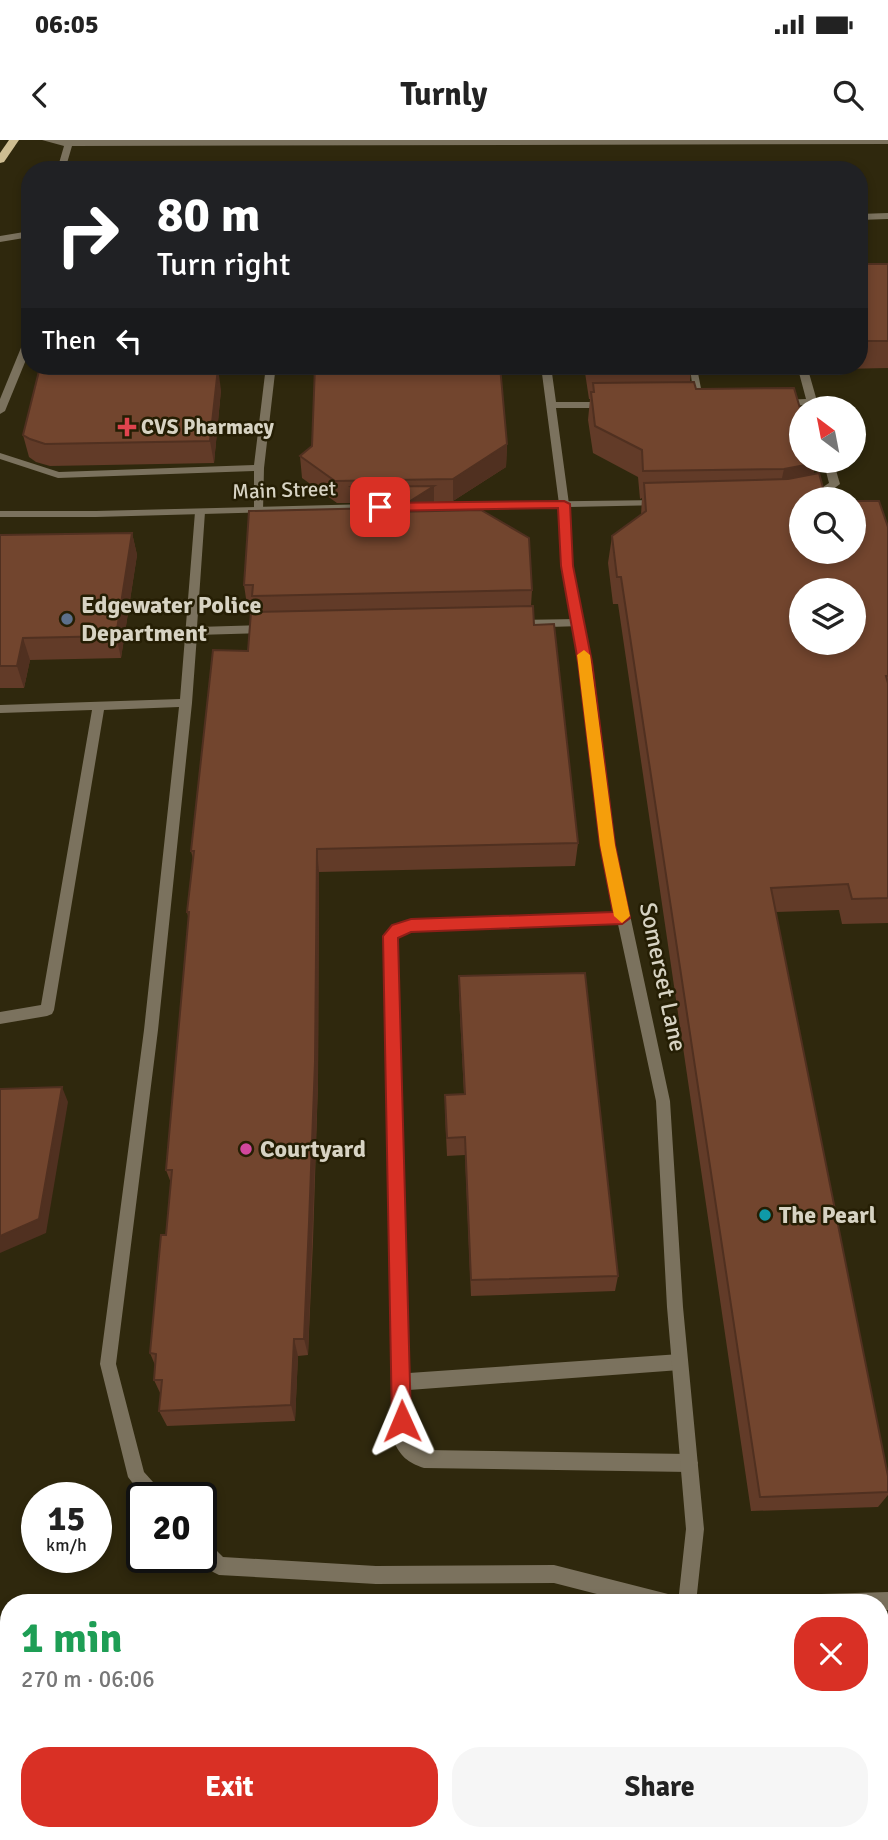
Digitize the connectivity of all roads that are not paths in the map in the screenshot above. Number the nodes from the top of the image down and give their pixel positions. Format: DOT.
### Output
graph roads {
  1 [pos="14,140"];
  2 [pos="46,140"];
  3 [pos="888,142"];
  4 [pos="69,144"];
  5 [pos="0,160"];
  6 [pos="64,161"];
  7 [pos="888,216"];
  8 [pos="868,217"];
  9 [pos="21,236"];
  10 [pos="0,239"];
  11 [pos="21,370"];
  12 [pos="270,375"];
  13 [pos="548,375"];
  14 [pos="694,375"];
  15 [pos="803,375"];
  16 [pos="810,396"];
  17 [pos="774,403"];
  18 [pos="685,404"];
  19 [pos="698,404"];
  20 [pos="711,404"];
  21 [pos="789,404"];
  22 [pos="551,405"];
  23 [pos="618,405"];
  24 [pos="0,411"];
  25 [pos="0,456"];
  26 [pos="259,468"];
  27 [pos="671,503"];
  28 [pos="564,504"];
  29 [pos="403,506"];
  30 [pos="377,507"];
  31 [pos="259,510"];
  32 [pos="200,512"];
  33 [pos="0,514"];
  34 [pos="578,623"];
  35 [pos="509,624"];
  36 [pos="288,629"];
  37 [pos="191,631"];
  38 [pos="186,703"];
  39 [pos="99,706"];
  40 [pos="0,709"];
  41 [pos="622,918"];
  42 [pos="0,1018"];
  43 [pos="680,1362"];
  44 [pos="401,1382"];
  45 [pos="689,1463"];
  46 [pos="142,1482"];
  47 [pos="217,1564"];
  48 [pos="633,1594"];
  49 [pos="688,1594"];
  1 -- 5 [label="main road"];
  2 -- 4 [label="street"];
  3 -- 4 [label="street"];
  4 -- 6 [label="street"];
  7 -- 8 [label="street"];
  9 -- 10 [label="street"];
  11 -- 24 [label="street"];
  12 -- 26 [label="street"];
  13 -- 22 [label="street, Somerset Lane"];
  14 -- 19 [label="street"];
  15 -- 16 [label="street"];
  17 -- 21 [label="street"];
  18 -- 19 [label="street"];
  19 -- 20 [label="street"];
  22 -- 23 [label="street"];
  22 -- 28 [label="street, Somerset Lane"];
  25 -- 26 [label="street"];
  26 -- 31 [label="street"];
  27 -- 28 [label="street"];
  28 -- 29 [label="street"];
  28 -- 34 [label="street, Somerset Lane"];
  30 -- 31 [label="street, Main Street"];
  31 -- 32 [label="street, Main Street"];
  32 -- 33 [label="street, Main Street"];
  32 -- 37 [label="street"];
  34 -- 35 [label="street"];
  34 -- 41 [label="street, Somerset Lane"];
  36 -- 37 [label="street"];
  37 -- 38 [label="street"];
  38 -- 39 [label="street"];
  38 -- 46 [label="street"];
  39 -- 40 [label="street"];
  39 -- 42 [label="street"];
  41 -- 43 [label="street, Somerset Lane"];
  41 -- 44 [label="street"];
  43 -- 44 [label="street"];
  43 -- 45 [label="street, Somerset Lane"];
  44 -- 45 [label="street"];
  45 -- 49 [label="street, Somerset Lane"];
  47 -- 48 [label="street"];
}
